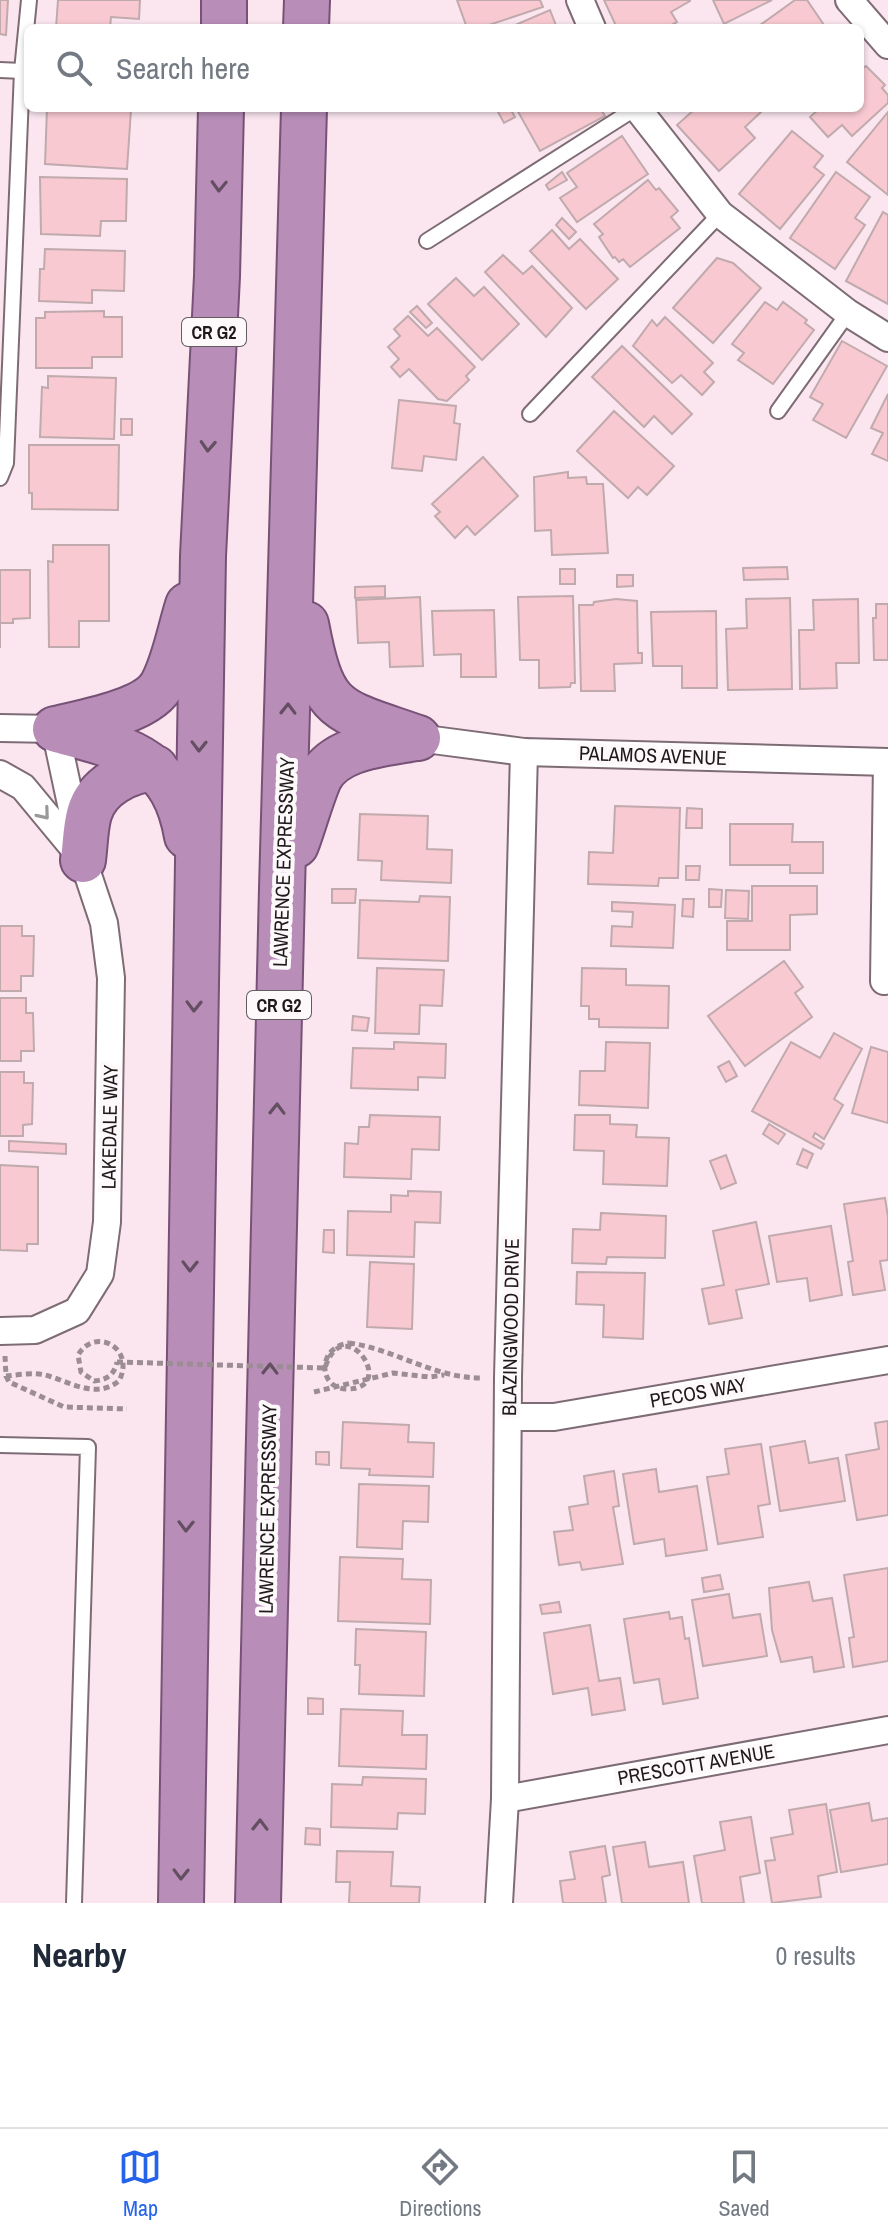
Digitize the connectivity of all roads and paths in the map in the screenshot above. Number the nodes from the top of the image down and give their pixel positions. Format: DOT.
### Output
graph roads {
  1 [pos="29,0"];
  2 [pos="224,0"];
  3 [pos="307,0"];
  4 [pos="580,0"];
  5 [pos="849,0"];
  6 [pos="27,24"];
  7 [pos="224,24"];
  8 [pos="306,24"];
  9 [pos="590,24"];
  10 [pos="888,45"];
  11 [pos="24,51"];
  12 [pos="0,70"];
  13 [pos="22,71"];
  14 [pos="221,112"];
  15 [pos="304,112"];
  16 [pos="630,112"];
  17 [pos="639,112"];
  18 [pos="720,214"];
  19 [pos="427,241"];
  20 [pos="6,313"];
  21 [pos="848,313"];
  22 [pos="888,338"];
  23 [pos="778,411"];
  24 [pos="530,414"];
  25 [pos="0,478"];
  26 [pos="292,548"];
  27 [pos="203,556"];
  28 [pos="0,728"];
  29 [pos="55,729"];
  30 [pos="418,738"];
  31 [pos="524,752"];
  32 [pos="887,762"];
  33 [pos="155,768"];
  34 [pos="0,774"];
  35 [pos="83,860"];
  36 [pos="196,888"];
  37 [pos="282,888"];
  38 [pos="884,981"];
  39 [pos="0,1331"];
  40 [pos="888,1360"];
  41 [pos="24,1374"];
  42 [pos="449,1374"];
  43 [pos="6,1376"];
  44 [pos="465,1378"];
  45 [pos="314,1392"];
  46 [pos="127,1409"];
  47 [pos="508,1417"];
  48 [pos="0,1445"];
  49 [pos="888,1730"];
  50 [pos="505,1799"];
  51 [pos="74,1903"];
  52 [pos="181,1903"];
  53 [pos="258,1903"];
  54 [pos="499,1903"];
  1 -- 6 [label="lane"];
  2 -- 7 [label="highway"];
  3 -- 8 [label="highway"];
  4 -- 9 [label="street"];
  5 -- 10 [label="street"];
  11 -- 13 [label="lane"];
  12 -- 13 [label="lane"];
  13 -- 20 [label="lane"];
  14 -- 27 [label="highway, CR G2, one-way"];
  15 -- 26 [label="highway, LAWRENCE EXPRESSWAY / CR G2"];
  16 -- 19 [label="lane"];
  17 -- 18 [label="street"];
  18 -- 21 [label="street"];
  18 -- 24 [label="lane"];
  20 -- 25 [label="lane"];
  21 -- 22 [label="street"];
  21 -- 23 [label="lane"];
  26 -- 30 [label="highway"];
  37 -- 26 [label="highway, LAWRENCE EXPRESSWAY / CR G2, one-way"];
  27 -- 29 [label="highway"];
  27 -- 36 [label="highway, CR G2, one-way"];
  28 -- 29 [label="street"];
  29 -- 33 [label="highway"];
  29 -- 35 [label="street, LAKEDALE WAY"];
  30 -- 31 [label="street, PALAMOS AVENUE"];
  30 -- 37 [label="highway"];
  31 -- 32 [label="street, PALAMOS AVENUE"];
  31 -- 47 [label="street, BLAZINGWOOD DRIVE"];
  32 -- 38 [label="street"];
  33 -- 35 [label="highway"];
  33 -- 36 [label="highway"];
  34 -- 35 [label="street, LAKEDALE WAY, one-way"];
  35 -- 39 [label="street, LAKEDALE WAY"];
  36 -- 52 [label="highway, CR G2, one-way"];
  53 -- 37 [label="highway, LAWRENCE EXPRESSWAY / CR G2, one-way"];
  40 -- 47 [label="street, PECOS WAY"];
  41 -- 42 [label="path, bridge"];
  42 -- 44 [label="path"];
  42 -- 45 [label="path"];
  43 -- 46 [label="path"];
  47 -- 50 [label="street, BLAZINGWOOD DRIVE"];
  48 -- 51 [label="lane"];
  49 -- 50 [label="street, PRESCOTT AVENUE"];
  50 -- 54 [label="street, BLAZINGWOOD DRIVE"];
}
